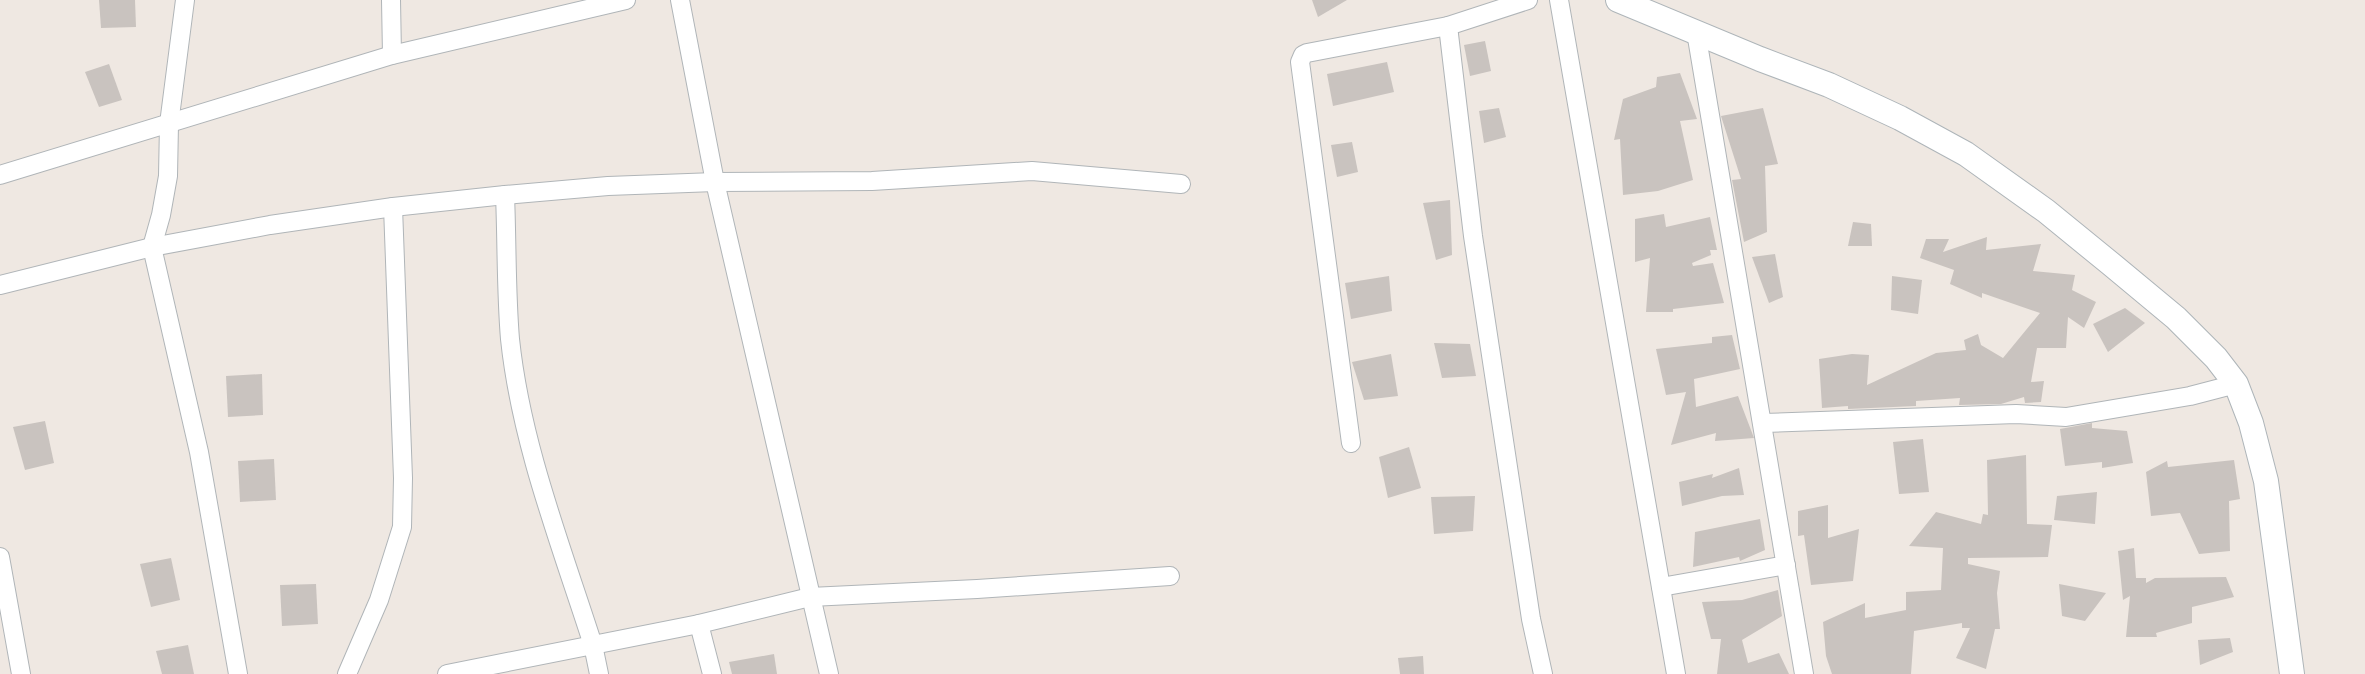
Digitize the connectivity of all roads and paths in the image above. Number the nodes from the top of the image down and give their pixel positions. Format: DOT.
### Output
graph roads {
  1 [pos="184,0"];
  2 [pos="391,0"];
  3 [pos="626,0"];
  4 [pos="680,0"];
  5 [pos="1528,0"];
  6 [pos="1560,0"];
  7 [pos="1618,0"];
  8 [pos="1448,26"];
  9 [pos="1696,32"];
  10 [pos="392,55"];
  11 [pos="169,124"];
  12 [pos="0,175"];
  13 [pos="715,182"];
  14 [pos="1181,184"];
  15 [pos="505,195"];
  16 [pos="394,207"];
  17 [pos="152,247"];
  18 [pos="0,285"];
  19 [pos="2236,384"];
  20 [pos="1763,423"];
  21 [pos="1351,443"];
  22 [pos="0,557"];
  23 [pos="1786,565"];
  24 [pos="1170,576"];
  25 [pos="1661,587"];
  26 [pos="810,597"];
  27 [pos="699,624"];
  28 [pos="593,645"];
  29 [pos="21,674"];
  30 [pos="238,674"];
  31 [pos="347,674"];
  32 [pos="446,674"];
  33 [pos="599,674"];
  34 [pos="712,674"];
  35 [pos="829,674"];
  36 [pos="1543,674"];
  37 [pos="1676,674"];
  38 [pos="1804,674"];
  39 [pos="2292,674"];
  1 -- 11 [label="street"];
  2 -- 10 [label="street"];
  3 -- 10 [label="street"];
  4 -- 13 [label="street"];
  5 -- 8 [label="street"];
  6 -- 25 [label="street"];
  7 -- 9 [label="main road"];
  8 -- 21 [label="street"];
  8 -- 36 [label="street"];
  9 -- 19 [label="main road"];
  9 -- 20 [label="street"];
  10 -- 11 [label="street"];
  11 -- 12 [label="street"];
  11 -- 17 [label="street"];
  13 -- 14 [label="street"];
  13 -- 15 [label="street"];
  13 -- 26 [label="street"];
  15 -- 16 [label="street"];
  15 -- 28 [label="street"];
  16 -- 17 [label="street"];
  16 -- 31 [label="street"];
  17 -- 18 [label="street"];
  17 -- 30 [label="street"];
  19 -- 20 [label="street"];
  19 -- 39 [label="main road"];
  20 -- 23 [label="street"];
  22 -- 29 [label="street"];
  23 -- 25 [label="street"];
  23 -- 38 [label="street"];
  24 -- 26 [label="street"];
  25 -- 37 [label="street"];
  26 -- 27 [label="street"];
  26 -- 35 [label="street"];
  27 -- 28 [label="street"];
  27 -- 34 [label="street"];
  28 -- 32 [label="street"];
  28 -- 33 [label="street"];
}
